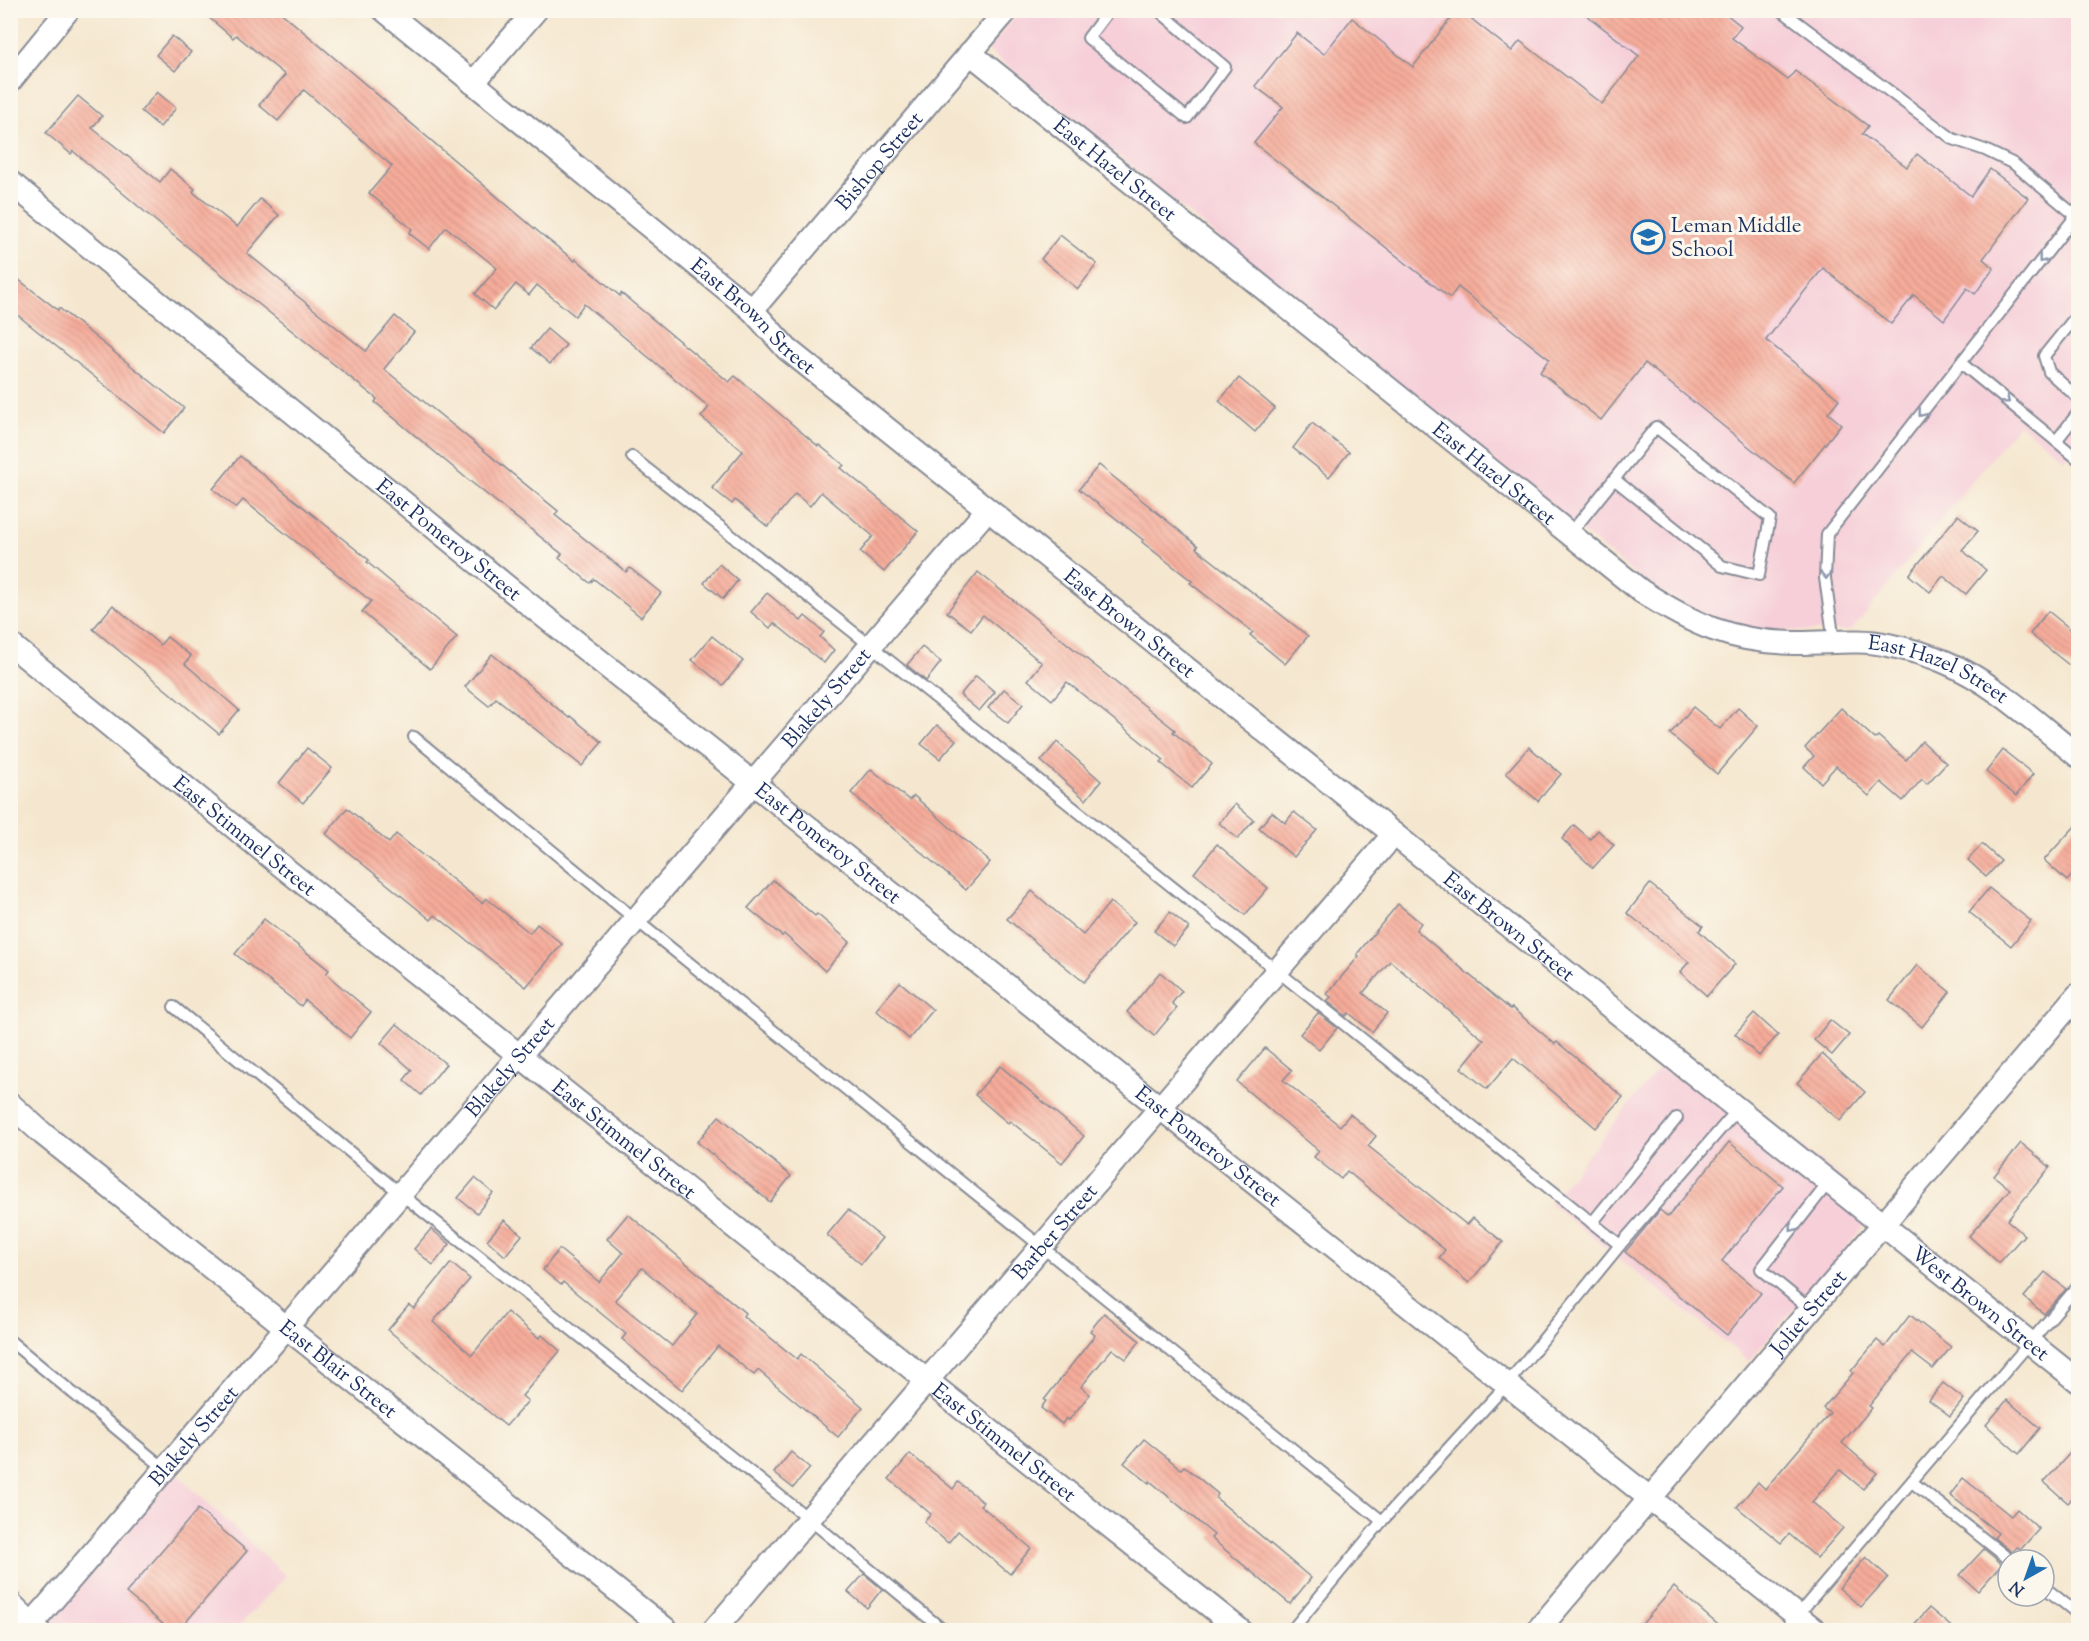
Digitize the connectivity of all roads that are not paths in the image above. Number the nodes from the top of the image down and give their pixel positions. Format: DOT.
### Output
graph roads {
  1 [pos="68,10"];
  2 [pos="384,10"];
  3 [pos="536,10"];
  4 [pos="1007,10"];
  5 [pos="1109,10"];
  6 [pos="1158,10"];
  7 [pos="1781,10"];
  8 [pos="970,53"];
  9 [pos="10,81"];
  10 [pos="474,83"];
  11 [pos="10,182"];
  12 [pos="2077,215"];
  13 [pos="752,310"];
  14 [pos="2079,314"];
  15 [pos="1961,363"];
  16 [pos="2079,398"];
  17 [pos="2079,413"];
  18 [pos="2056,441"];
  19 [pos="632,457"];
  20 [pos="2079,459"];
  21 [pos="1614,478"];
  22 [pos="987,510"];
  23 [pos="1570,534"];
  24 [pos="1834,642"];
  25 [pos="10,644"];
  26 [pos="871,646"];
  27 [pos="414,737"];
  28 [pos="2079,756"];
  29 [pos="754,782"];
  30 [pos="1394,834"];
  31 [pos="636,920"];
  32 [pos="1278,971"];
  33 [pos="2079,995"];
  34 [pos="174,1008"];
  35 [pos="521,1056"];
  36 [pos="10,1104"];
  37 [pos="1161,1107"];
  38 [pos="1737,1108"];
  39 [pos="1677,1118"];
  40 [pos="1829,1182"];
  41 [pos="401,1194"];
  42 [pos="1592,1222"];
  43 [pos="1883,1225"];
  44 [pos="1620,1245"];
  45 [pos="1041,1247"];
  46 [pos="2079,1286"];
  47 [pos="1811,1310"];
  48 [pos="287,1327"];
  49 [pos="10,1341"];
  50 [pos="2031,1342"];
  51 [pos="928,1381"];
  52 [pos="2079,1381"];
  53 [pos="1507,1384"];
  54 [pos="165,1469"];
  55 [pos="1912,1482"];
  56 [pos="1650,1498"];
  57 [pos="809,1519"];
  58 [pos="1382,1521"];
  59 [pos="1996,1549"];
  60 [pos="2056,1596"];
  61 [pos="10,1603"];
  62 [pos="2079,1614"];
  63 [pos="1791,1623"];
  64 [pos="35,1628"];
  65 [pos="667,1630"];
  66 [pos="714,1630"];
  67 [pos="943,1630"];
  68 [pos="1240,1630"];
  69 [pos="1292,1630"];
  70 [pos="1538,1630"];
  71 [pos="1815,1630"];
  1 -- 9 [label="street"];
  2 -- 10 [label="street, East Brown Street"];
  3 -- 10 [label="street"];
  4 -- 8 [label="street, Bishop Street"];
  5 -- 6 [label="lane"];
  7 -- 12 [label="lane"];
  8 -- 13 [label="street, Bishop Street"];
  8 -- 23 [label="street, East Hazel Street"];
  10 -- 13 [label="street, East Brown Street"];
  11 -- 29 [label="street, East Pomeroy Street"];
  12 -- 15 [label="lane, one-way"];
  13 -- 22 [label="street, East Brown Street"];
  14 -- 16 [label="lane"];
  15 -- 18 [label="lane, one-way"];
  15 -- 24 [label="lane, one-way"];
  17 -- 18 [label="lane"];
  18 -- 20 [label="lane"];
  19 -- 26 [label="lane"];
  21 -- 21 [label="lane"];
  21 -- 23 [label="lane"];
  22 -- 26 [label="street, Blakely Street"];
  22 -- 30 [label="street, East Brown Street"];
  23 -- 24 [label="street, East Hazel Street"];
  24 -- 28 [label="street, East Hazel Street"];
  25 -- 35 [label="street, East Stimmel Street"];
  26 -- 29 [label="street, Blakely Street"];
  26 -- 32 [label="lane"];
  27 -- 31 [label="lane"];
  29 -- 31 [label="street, Blakely Street"];
  29 -- 37 [label="street, East Pomeroy Street"];
  30 -- 32 [label="street, Barber Street"];
  30 -- 38 [label="street, East Brown Street"];
  31 -- 35 [label="street, Blakely Street"];
  31 -- 45 [label="lane"];
  32 -- 37 [label="street, Barber Street"];
  32 -- 42 [label="lane"];
  33 -- 43 [label="street, Joliet Street"];
  34 -- 41 [label="lane"];
  35 -- 41 [label="street, Blakely Street"];
  35 -- 51 [label="street, East Stimmel Street"];
  36 -- 48 [label="street, East Blair Street"];
  37 -- 45 [label="street, Barber Street"];
  37 -- 53 [label="street, East Pomeroy Street"];
  38 -- 40 [label="street, East Brown Street"];
  38 -- 44 [label="lane"];
  39 -- 42 [label="lane"];
  40 -- 43 [label="street, East Brown Street"];
  40 -- 47 [label="lane, one-way"];
  41 -- 48 [label="street, Blakely Street"];
  41 -- 57 [label="lane"];
  42 -- 44 [label="lane"];
  43 -- 47 [label="street, Joliet Street"];
  43 -- 50 [label="street, West Brown Street"];
  44 -- 53 [label="lane"];
  45 -- 51 [label="street, Barber Street"];
  45 -- 58 [label="lane"];
  46 -- 50 [label="lane"];
  47 -- 56 [label="street, Joliet Street"];
  48 -- 54 [label="street, Blakely Street"];
  48 -- 65 [label="street, East Blair Street"];
  49 -- 54 [label="lane"];
  50 -- 52 [label="street, West Brown Street"];
  50 -- 55 [label="lane"];
  51 -- 57 [label="street, Barber Street"];
  51 -- 68 [label="street, East Stimmel Street"];
  53 -- 56 [label="street, East Pomeroy Street"];
  53 -- 58 [label="lane"];
  54 -- 64 [label="street, Blakely Street"];
  55 -- 59 [label="lane"];
  55 -- 63 [label="lane"];
  56 -- 63 [label="street, East Pomeroy Street"];
  56 -- 70 [label="street, Joliet Street"];
  57 -- 66 [label="street, Barber Street"];
  57 -- 67 [label="lane"];
  58 -- 69 [label="lane"];
  60 -- 62 [label="lane"];
  61 -- 64 [label="street"];
  63 -- 71 [label="street, East Pomeroy Street"];
}
